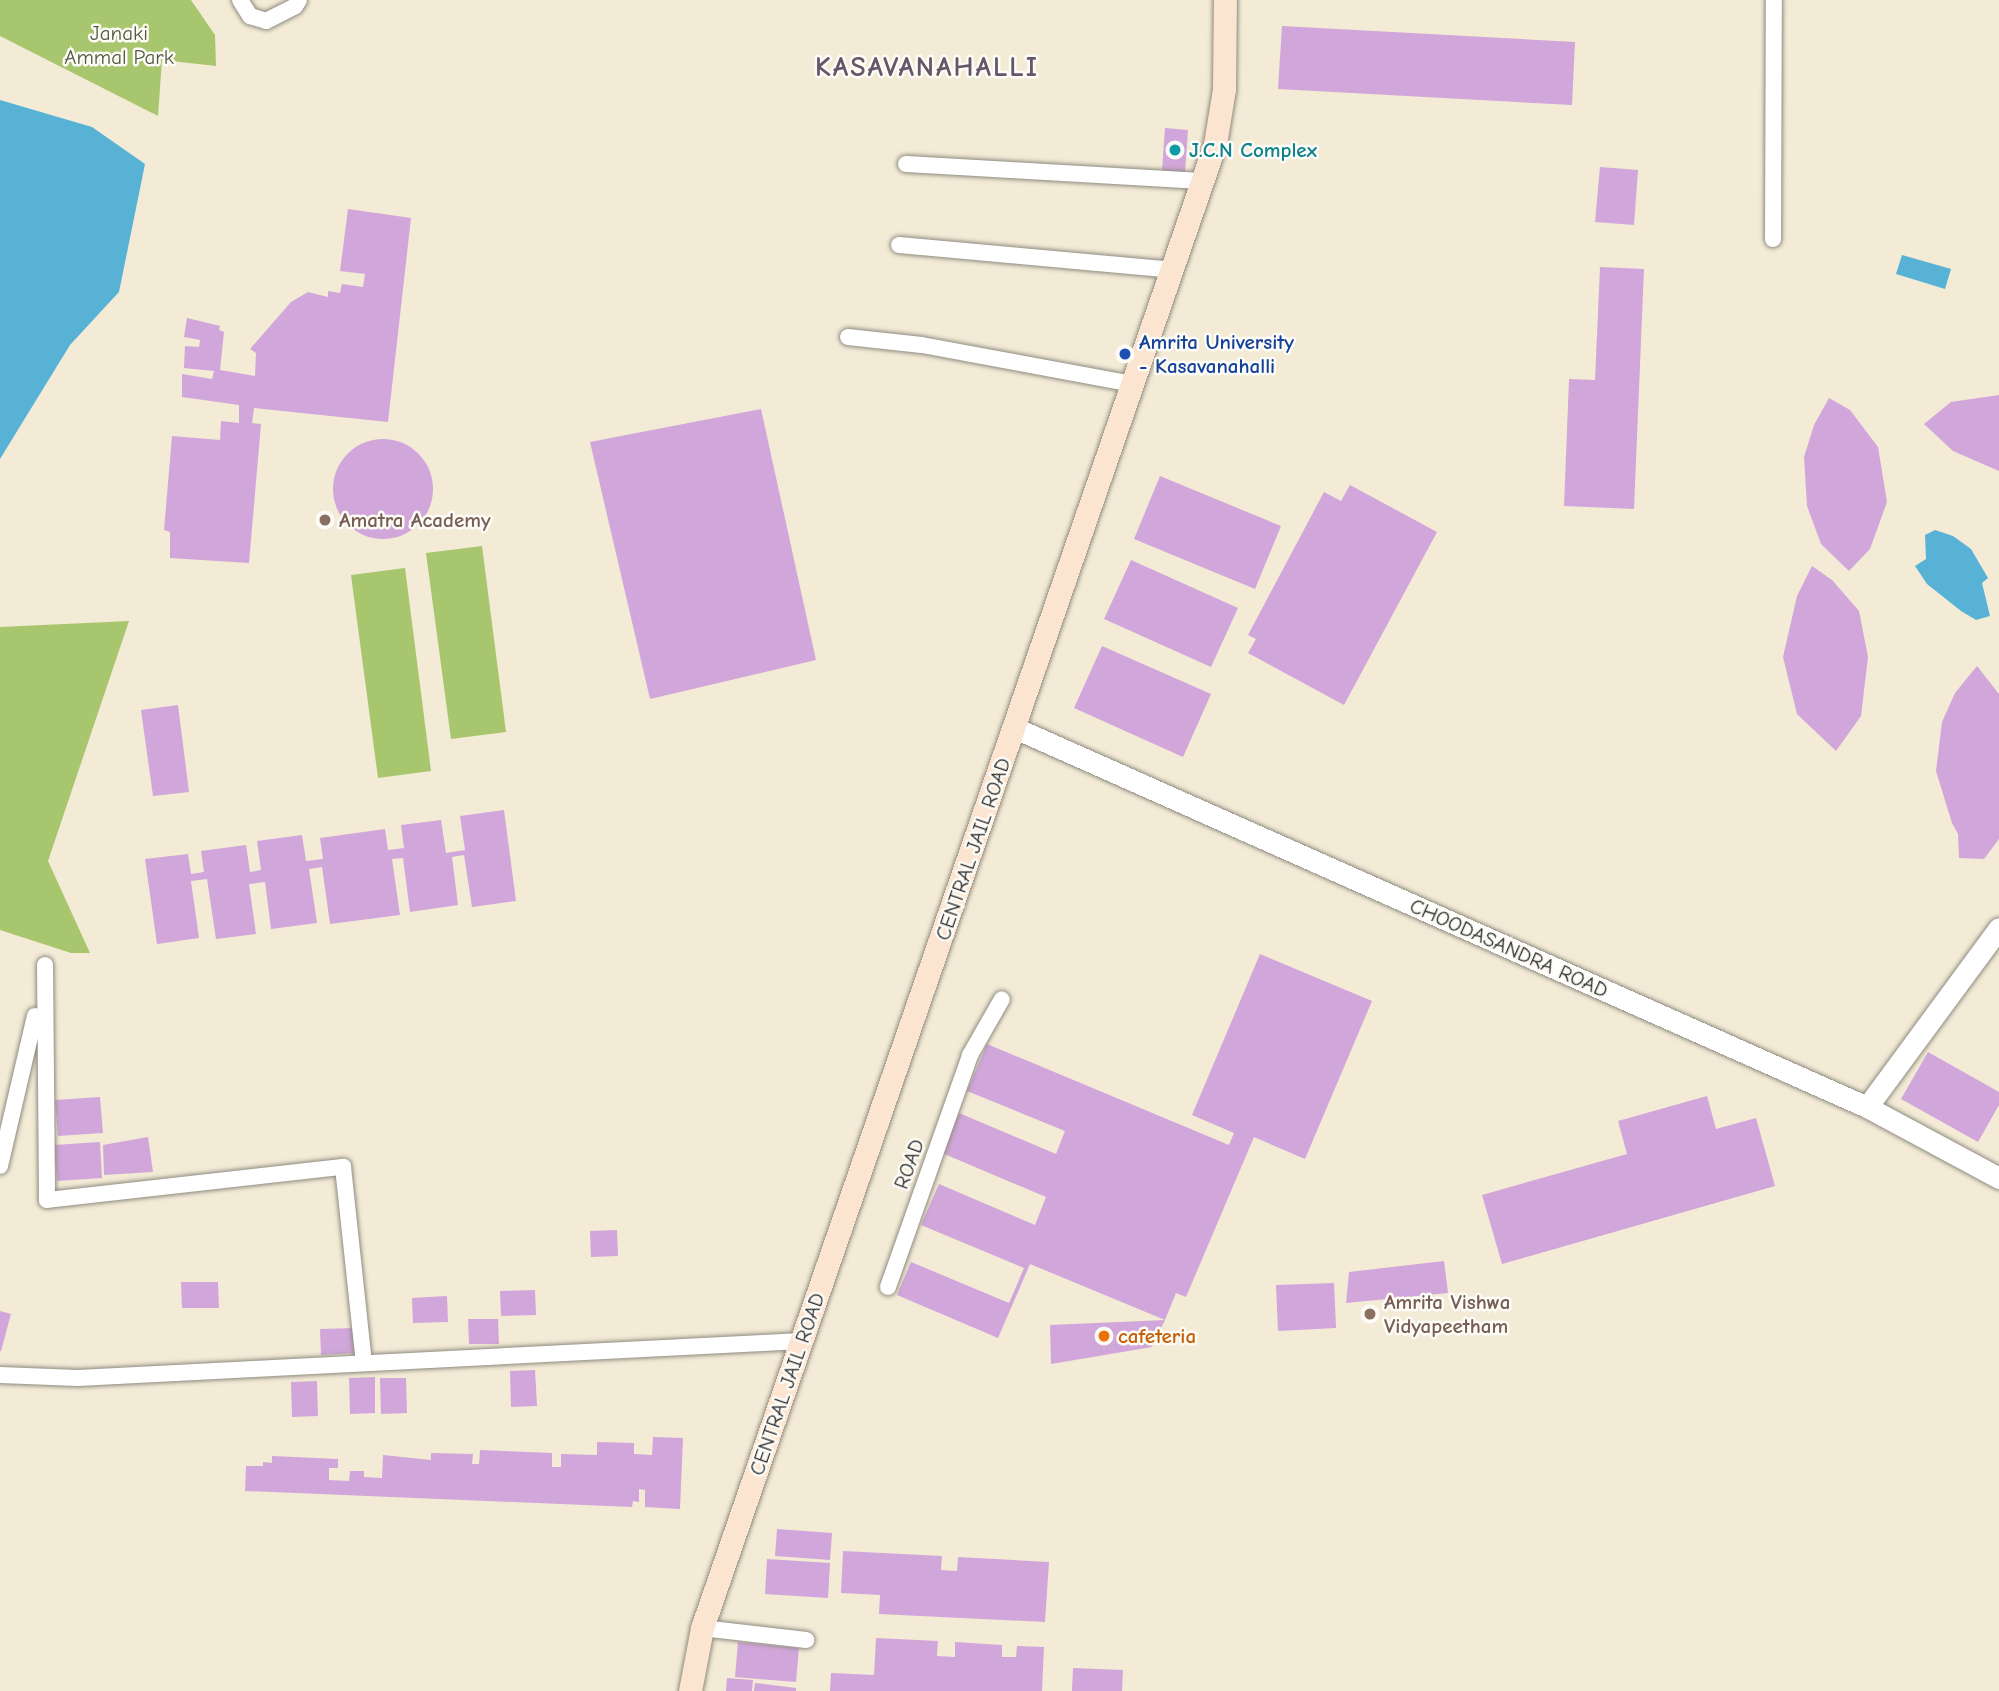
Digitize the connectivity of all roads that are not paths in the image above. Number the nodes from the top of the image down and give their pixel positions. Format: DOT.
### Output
graph roads {
  1 [pos="240,0"];
  2 [pos="299,0"];
  3 [pos="1225,0"];
  4 [pos="1774,0"];
  5 [pos="906,164"];
  6 [pos="1203,181"];
  7 [pos="1773,239"];
  8 [pos="899,245"];
  9 [pos="1172,270"];
  10 [pos="848,337"];
  11 [pos="1133,384"];
  12 [pos="1015,728"];
  13 [pos="1999,928"];
  14 [pos="45,965"];
  15 [pos="1002,999"];
  16 [pos="34,1016"];
  17 [pos="1867,1107"];
  18 [pos="0,1166"];
  19 [pos="1999,1178"];
  20 [pos="888,1287"];
  21 [pos="802,1341"];
  22 [pos="365,1363"];
  23 [pos="0,1374"];
  24 [pos="702,1628"];
  25 [pos="806,1640"];
  26 [pos="690,1691"];
  1 -- 2 [label="street"];
  3 -- 6 [label="main road, CENTRAL JAIL ROAD"];
  4 -- 7 [label="street"];
  5 -- 6 [label="street"];
  6 -- 9 [label="main road, CENTRAL JAIL ROAD"];
  8 -- 9 [label="street"];
  9 -- 11 [label="main road, CENTRAL JAIL ROAD"];
  10 -- 11 [label="street"];
  11 -- 12 [label="main road, CENTRAL JAIL ROAD"];
  12 -- 17 [label="street, CHOODASANDRA ROAD"];
  12 -- 21 [label="main road, CENTRAL JAIL ROAD"];
  13 -- 17 [label="street"];
  14 -- 22 [label="street"];
  15 -- 20 [label="street, ROAD"];
  16 -- 18 [label="street"];
  17 -- 19 [label="street, CHOODASANDRA ROAD"];
  21 -- 22 [label="street"];
  21 -- 24 [label="main road, CENTRAL JAIL ROAD"];
  22 -- 23 [label="street"];
  24 -- 25 [label="street"];
  24 -- 26 [label="main road, CENTRAL JAIL ROAD"];
}
